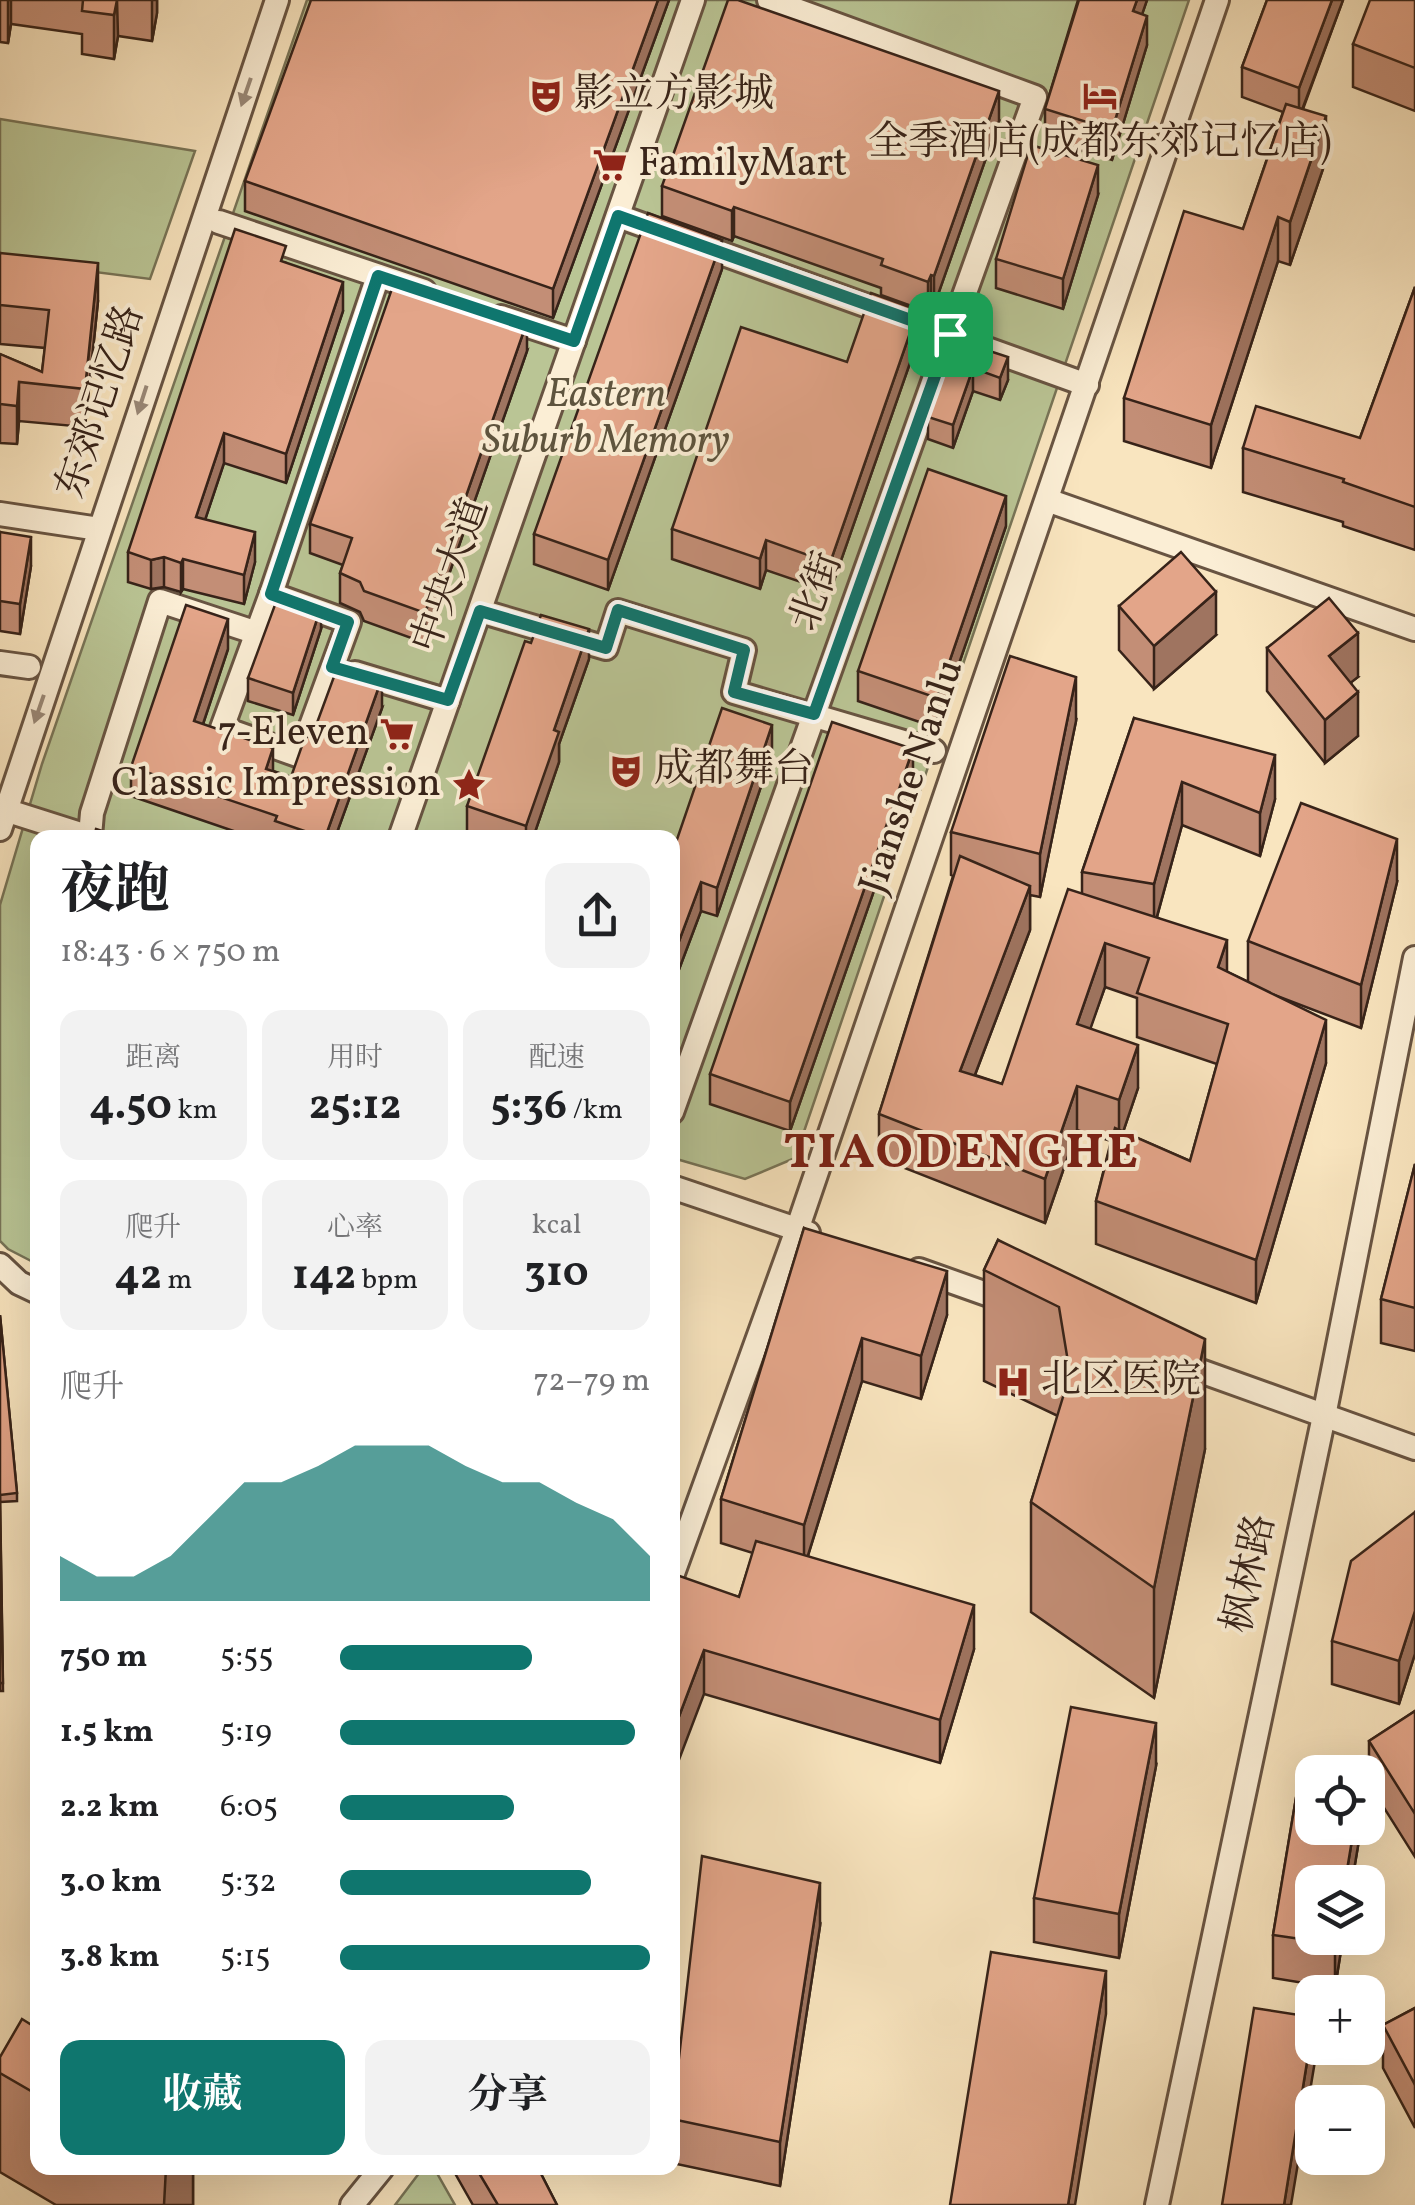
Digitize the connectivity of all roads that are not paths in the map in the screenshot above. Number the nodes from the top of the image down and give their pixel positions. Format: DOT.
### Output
graph roads {
  1 [pos="277,0"];
  2 [pos="693,0"];
  3 [pos="770,0"];
  4 [pos="1216,0"];
  5 [pos="618,216"];
  6 [pos="219,222"];
  7 [pos="378,276"];
  8 [pos="449,300"];
  9 [pos="485,311"];
  10 [pos="950,334"];
  11 [pos="574,341"];
  12 [pos="1087,385"];
  13 [pos="1047,500"];
  14 [pos="0,514"];
  15 [pos="100,529"];
  16 [pos="271,594"];
  17 [pos="480,611"];
  18 [pos="1415,629"];
  19 [pos="257,633"];
  20 [pos="0,662"];
  21 [pos="29,667"];
  22 [pos="332,667"];
  23 [pos="448,700"];
  24 [pos="814,714"];
  25 [pos="934,751"];
  26 [pos="2,815"];
  27 [pos="63,830"];
  28 [pos="91,830"];
  29 [pos="405,830"];
  30 [pos="1415,958"];
  31 [pos="682,1053"];
  32 [pos="680,1190"];
  33 [pos="797,1230"];
  34 [pos="832,1241"];
  35 [pos="902,1264"];
  36 [pos="0,1266"];
  37 [pos="30,1288"];
  38 [pos="1028,1309"];
  39 [pos="1158,1356"];
  40 [pos="1324,1416"];
  41 [pos="1415,1448"];
  42 [pos="680,1554"];
  43 [pos="376,2175"];
  44 [pos="352,2205"];
  45 [pos="1157,2205"];
  1 -- 15 [label="street, 东郊记忆路, one-way"];
  2 -- 5 [label="street, 中央大道"];
  3 -- 10 [label="street, 北街"];
  4 -- 12 [label="street, Jianshe Nanlu"];
  5 -- 10 [label="street"];
  5 -- 11 [label="street, 中央大道"];
  6 -- 7 [label="street"];
  7 -- 8 [label="street"];
  7 -- 16 [label="street"];
  9 -- 11 [label="street"];
  10 -- 12 [label="street"];
  10 -- 24 [label="street, 北街"];
  11 -- 17 [label="street, 中央大道"];
  12 -- 13 [label="street, Jianshe Nanlu"];
  13 -- 18 [label="street"];
  13 -- 33 [label="street, Jianshe Nanlu"];
  14 -- 15 [label="street"];
  15 -- 26 [label="street, 东郊记忆路, one-way"];
  16 -- 19 [label="street"];
  16 -- 22 [label="street"];
  17 -- 23 [label="street, 中央大道"];
  17 -- 24 [label="street"];
  19 -- 22 [label="street"];
  19 -- 28 [label="street"];
  20 -- 21 [label="street"];
  22 -- 23 [label="street"];
  23 -- 29 [label="street, 中央大道"];
  24 -- 25 [label="street"];
  24 -- 31 [label="street, 北街"];
  26 -- 27 [label="street"];
  30 -- 40 [label="street, 枫林路"];
  32 -- 33 [label="street"];
  33 -- 34 [label="street"];
  33 -- 42 [label="street, Jianshe Nanlu"];
  35 -- 38 [label="street"];
  36 -- 37 [label="street"];
  39 -- 40 [label="street"];
  40 -- 41 [label="street"];
  40 -- 45 [label="street, 枫林路"];
  43 -- 44 [label="street"];
}
